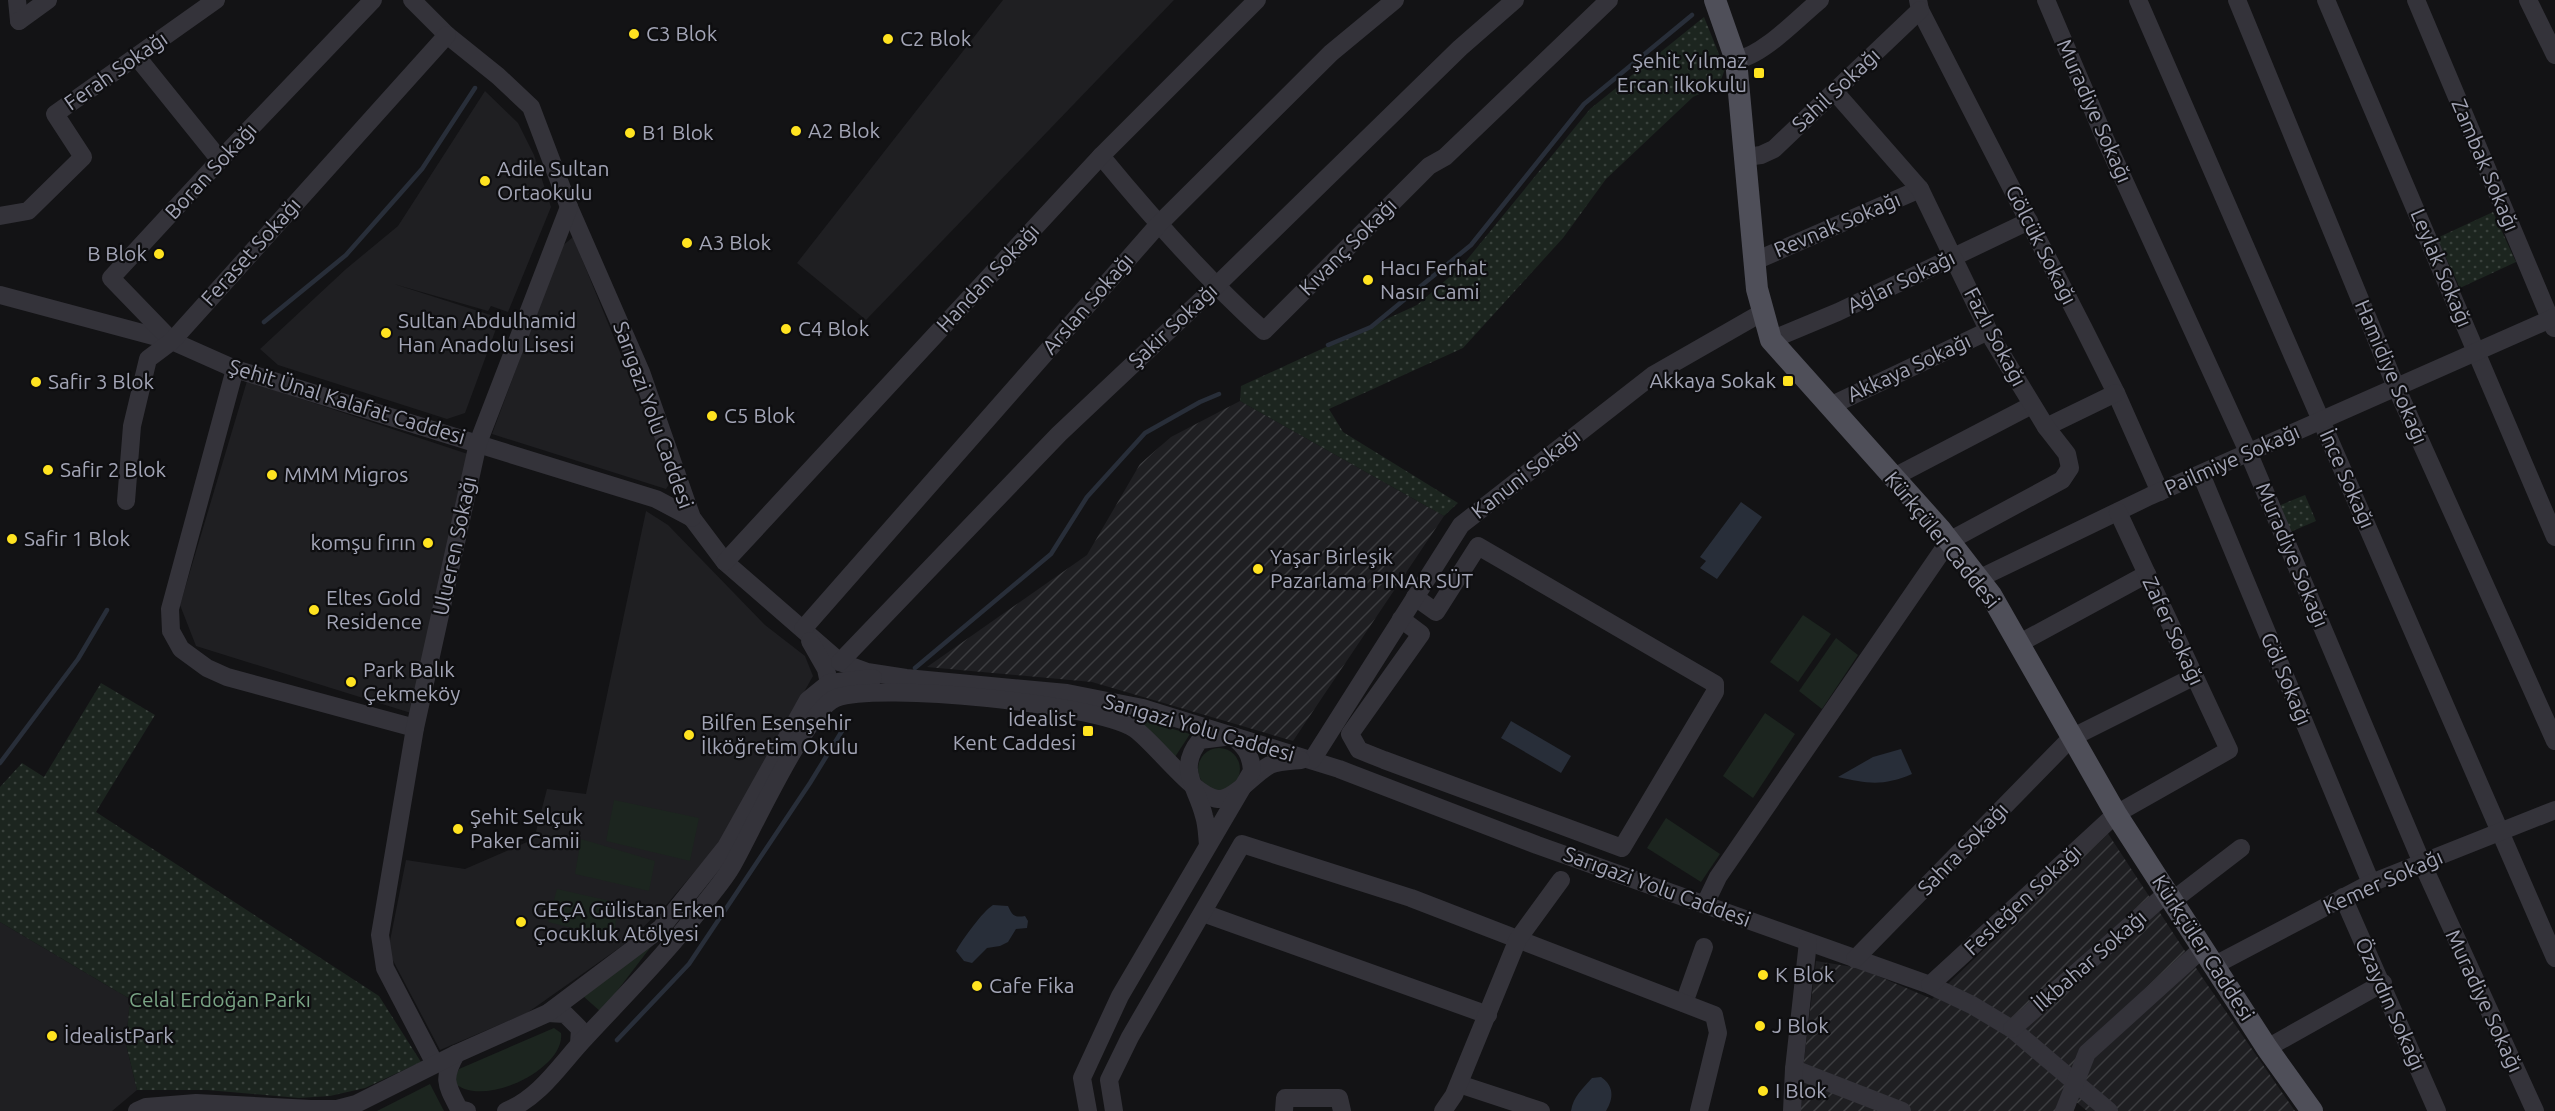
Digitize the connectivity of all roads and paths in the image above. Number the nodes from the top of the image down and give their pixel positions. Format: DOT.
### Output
graph roads {
  1 [pos="17,0"];
  2 [pos="48,0"];
  3 [pos="216,0"];
  4 [pos="373,0"];
  5 [pos="1257,0"];
  6 [pos="1395,0"];
  7 [pos="1515,0"];
  8 [pos="1609,0"];
  9 [pos="1715,0"];
  10 [pos="1820,0"];
  11 [pos="2046,0"];
  12 [pos="2138,0"];
  13 [pos="2237,0"];
  14 [pos="2326,0"];
  15 [pos="2416,0"];
  16 [pos="2528,0"];
  17 [pos="415,1"];
  18 [pos="1919,5"];
  19 [pos="2549,32"];
  20 [pos="447,35"];
  21 [pos="2555,55"];
  22 [pos="137,57"];
  23 [pos="1736,60"];
  24 [pos="1835,92"];
  25 [pos="1101,156"];
  26 [pos="1746,157"];
  27 [pos="220,160"];
  28 [pos="1920,189"];
  29 [pos="569,207"];
  30 [pos="0,216"];
  31 [pos="2030,221"];
  32 [pos="1158,225"];
  33 [pos="1954,256"];
  34 [pos="1755,261"];
  35 [pos="1215,287"];
  36 [pos="0,295"];
  37 [pos="1763,312"];
  38 [pos="2553,322"];
  39 [pos="1988,331"];
  40 [pos="1771,340"];
  41 [pos="172,341"];
  42 [pos="2476,351"];
  43 [pos="235,369"];
  44 [pos="2396,387"];
  45 [pos="2116,393"];
  46 [pos="2032,405"];
  47 [pos="1830,406"];
  48 [pos="2321,420"];
  49 [pos="2046,427"];
  50 [pos="478,443"];
  51 [pos="2249,454"];
  52 [pos="2201,474"];
  53 [pos="1894,477"];
  54 [pos="2160,492"];
  55 [pos="126,501"];
  56 [pos="2118,512"];
  57 [pos="692,518"];
  58 [pos="2555,537"];
  59 [pos="1949,541"];
  60 [pos="725,562"];
  61 [pos="2146,574"];
  62 [pos="1978,579"];
  63 [pos="1415,597"];
  64 [pos="1436,612"];
  65 [pos="1401,619"];
  66 [pos="803,629"];
  67 [pos="1421,634"];
  68 [pos="2018,644"];
  69 [pos="840,662"];
  70 [pos="2195,676"];
  71 [pos="906,678"];
  72 [pos="829,683"];
  73 [pos="866,692"];
  74 [pos="415,728"];
  75 [pos="1232,736"];
  76 [pos="2071,738"];
  77 [pos="2555,741"];
  78 [pos="2229,750"];
  79 [pos="1312,760"];
  80 [pos="1190,782"];
  81 [pos="1248,782"];
  82 [pos="2555,810"];
  83 [pos="2116,814"];
  84 [pos="2500,831"];
  85 [pos="1208,845"];
  86 [pos="2241,848"];
  87 [pos="2421,863"];
  88 [pos="1561,880"];
  89 [pos="2371,883"];
  90 [pos="2170,897"];
  91 [pos="2343,897"];
  92 [pos="1705,904"];
  93 [pos="1203,913"];
  94 [pos="1518,939"];
  95 [pos="1808,942"];
  96 [pos="1704,947"];
  97 [pos="2209,957"];
  98 [pos="2555,958"];
  99 [pos="1855,959"];
  100 [pos="2383,983"];
  101 [pos="1930,985"];
  102 [pos="1684,1003"];
  103 [pos="548,1013"];
  104 [pos="1488,1015"];
  105 [pos="2012,1029"];
  106 [pos="579,1044"];
  107 [pos="2267,1048"];
  108 [pos="456,1054"];
  109 [pos="435,1064"];
  110 [pos="1794,1069"];
  111 [pos="1459,1084"];
  112 [pos="2074,1084"];
  113 [pos="137,1111"];
  114 [pos="467,1111"];
  115 [pos="506,1111"];
  116 [pos="1088,1111"];
  117 [pos="1114,1111"];
  118 [pos="1284,1111"];
  119 [pos="1342,1111"];
  120 [pos="1443,1111"];
  121 [pos="1541,1111"];
  122 [pos="1699,1111"];
  123 [pos="1792,1111"];
  124 [pos="1902,1111"];
  125 [pos="2064,1111"];
  126 [pos="2109,1111"];
  127 [pos="2312,1111"];
  128 [pos="2437,1111"];
  129 [pos="2535,1111"];
  1 -- 2 [label="street"];
  3 -- 22 [label="street, Ferah Sokağı"];
  4 -- 27 [label="street, Boran Sokağı"];
  5 -- 25 [label="street, Handan Sokağı"];
  6 -- 32 [label="street, Arslan Sokağı"];
  7 -- 35 [label="street, Şakir Sokağı"];
  8 -- 35 [label="street, Kıvanç Sokağı"];
  9 -- 23 [label="main road, Kürkçüler Caddesi"];
  10 -- 23 [label="street"];
  11 -- 51 [label="street, Muradiye Sokağı"];
  12 -- 48 [label="street, İnce Sokağı"];
  13 -- 44 [label="street, Hamidiye Sokağı"];
  14 -- 42 [label="street, Leylak Sokağı"];
  15 -- 38 [label="street, Zambak Sokağı"];
  16 -- 19 [label="street"];
  17 -- 20 [label="street, Sarıgazi Yolu Caddesi"];
  18 -- 24 [label="street, Sahil Sokağı"];
  18 -- 31 [label="street, Gölcük Sokağı"];
  19 -- 21 [label="street"];
  20 -- 29 [label="street, Sarıgazi Yolu Caddesi"];
  20 -- 41 [label="street, Feraset Sokağı"];
  22 -- 27 [label="street"];
  22 -- 30 [label="street, Ferah Sokağı"];
  23 -- 26 [label="main road, Kürkçüler Caddesi"];
  24 -- 26 [label="street, Sahil Sokağı"];
  24 -- 28 [label="street, Fazlı Sokağı"];
  25 -- 32 [label="street, Kıvanç Sokağı"];
  25 -- 60 [label="street, Handan Sokağı"];
  26 -- 34 [label="main road, Kürkçüler Caddesi"];
  27 -- 41 [label="street, Boran Sokağı"];
  28 -- 33 [label="street, Fazlı Sokağı"];
  28 -- 34 [label="street, Revnak Sokağı"];
  29 -- 50 [label="street, Ulueren Sokağı"];
  29 -- 57 [label="street, Sarıgazi Yolu Caddesi"];
  31 -- 33 [label="street, Ağlar Sokağı"];
  31 -- 45 [label="street, Gölcük Sokağı"];
  32 -- 35 [label="street, Kıvanç Sokağı"];
  32 -- 66 [label="street, Arslan Sokağı"];
  33 -- 39 [label="street, Fazlı Sokağı"];
  33 -- 40 [label="street, Ağlar Sokağı"];
  34 -- 37 [label="main road, Kürkçüler Caddesi"];
  35 -- 69 [label="street, Şakir Sokağı"];
  36 -- 41 [label="street, Şehit Ünal Kalafat Caddesi"];
  37 -- 40 [label="main road, Kürkçüler Caddesi"];
  37 -- 63 [label="street, Kanuni Sokağı"];
  38 -- 42 [label="street, Pailmiye Sokağı"];
  39 -- 46 [label="street, Fazlı Sokağı"];
  39 -- 47 [label="street, Akkaya Sokağı"];
  40 -- 47 [label="main road, Kürkçüler Caddesi"];
  41 -- 43 [label="street, Şehit Ünal Kalafat Caddesi"];
  41 -- 55 [label="street, Feraset Sokağı"];
  42 -- 44 [label="street, Pailmiye Sokağı"];
  42 -- 58 [label="street, Leylak Sokağı"];
  43 -- 50 [label="street, Şehit Ünal Kalafat Caddesi"];
  43 -- 74 [label="street"];
  44 -- 48 [label="street, Pailmiye Sokağı"];
  44 -- 77 [label="street, Hamidiye Sokağı"];
  45 -- 49 [label="street"];
  45 -- 54 [label="street, Gölcük Sokağı"];
  46 -- 49 [label="street, Fazlı Sokağı"];
  46 -- 53 [label="street"];
  47 -- 53 [label="main road, Kürkçüler Caddesi"];
  48 -- 51 [label="street, Pailmiye Sokağı"];
  48 -- 84 [label="street, İnce Sokağı"];
  49 -- 59 [label="street, Fazlı Sokağı"];
  50 -- 57 [label="street, Şehit Ünal Kalafat Caddesi"];
  50 -- 74 [label="street, Ulueren Sokağı"];
  51 -- 52 [label="street, Pailmiye Sokağı"];
  51 -- 87 [label="street, Muradiye Sokağı"];
  52 -- 54 [label="street, Pailmiye Sokağı"];
  52 -- 89 [label="street, Göl Sokağı"];
  53 -- 59 [label="main road, Kürkçüler Caddesi"];
  54 -- 56 [label="street, Pailmiye Sokağı"];
  56 -- 61 [label="street, Zafer Sokağı"];
  56 -- 62 [label="street, Pailmiye Sokağı"];
  57 -- 60 [label="street, Sarıgazi Yolu Caddesi"];
  59 -- 62 [label="main road, Kürkçüler Caddesi"];
  59 -- 92 [label="street"];
  60 -- 66 [label="street, Sarıgazi Yolu Caddesi"];
  61 -- 68 [label="street"];
  61 -- 70 [label="street, Zafer Sokağı"];
  62 -- 68 [label="main road, Kürkçüler Caddesi"];
  63 -- 64 [label="street"];
  63 -- 65 [label="street, Kanuni Sokağı"];
  64 -- 67 [label="street"];
  64 -- 67 [label="street"];
  65 -- 67 [label="street"];
  65 -- 79 [label="street, Kanuni Sokağı"];
  66 -- 69 [label="street, Sarıgazi Yolu Caddesi"];
  66 -- 72 [label="street"];
  68 -- 76 [label="main road, Kürkçüler Caddesi"];
  69 -- 71 [label="street, Sarıgazi Yolu Caddesi"];
  70 -- 76 [label="street, Sahra Sokağı"];
  70 -- 78 [label="street, Zafer Sokağı"];
  71 -- 72 [label="street"];
  71 -- 75 [label="street, Sarıgazi Yolu Caddesi"];
  72 -- 73 [label="street"];
  72 -- 103 [label="street"];
  73 -- 80 [label="street"];
  73 -- 106 [label="street"];
  74 -- 109 [label="street, Ulueren Sokağı"];
  75 -- 79 [label="street, Sarıgazi Yolu Caddesi"];
  75 -- 80 [label="street"];
  75 -- 81 [label="street"];
  76 -- 83 [label="main road, Kürkçüler Caddesi"];
  76 -- 99 [label="street, Sahra Sokağı"];
  78 -- 83 [label="street, Fesleğen Sokağı"];
  79 -- 81 [label="street"];
  79 -- 92 [label="street, Sarıgazi Yolu Caddesi"];
  80 -- 81 [label="street"];
  80 -- 85 [label="street"];
  81 -- 85 [label="street"];
  82 -- 84 [label="street, Kemer Sokağı"];
  83 -- 90 [label="main road, Kürkçüler Caddesi"];
  83 -- 101 [label="street, Fesleğen Sokağı"];
  84 -- 87 [label="street, Kemer Sokağı"];
  84 -- 98 [label="street, İnce Sokağı"];
  85 -- 116 [label="street"];
  86 -- 90 [label="street, İlkbahar Sokağı"];
  87 -- 89 [label="street, Kemer Sokağı"];
  87 -- 129 [label="street, Muradiye Sokağı"];
  88 -- 94 [label="street"];
  89 -- 91 [label="street, Kemer Sokağı"];
  90 -- 97 [label="main road, Kürkçüler Caddesi"];
  90 -- 105 [label="street, İlkbahar Sokağı"];
  91 -- 97 [label="street, Kemer Sokağı"];
  91 -- 100 [label="street, Özaydın Sokağı"];
  92 -- 95 [label="street, Sarıgazi Yolu Caddesi"];
  93 -- 94 [label="street"];
  93 -- 104 [label="street"];
  93 -- 117 [label="street"];
  94 -- 102 [label="street"];
  94 -- 104 [label="street"];
  95 -- 99 [label="street, Sarıgazi Yolu Caddesi"];
  95 -- 110 [label="street"];
  96 -- 102 [label="street"];
  97 -- 107 [label="main road, Kürkçüler Caddesi"];
  97 -- 112 [label="street, Kemer Sokağı"];
  99 -- 101 [label="street, Sarıgazi Yolu Caddesi"];
  100 -- 107 [label="street"];
  100 -- 128 [label="street, Özaydın Sokağı"];
  101 -- 105 [label="street, Sarıgazi Yolu Caddesi"];
  102 -- 122 [label="street"];
  103 -- 106 [label="street"];
  103 -- 108 [label="street"];
  104 -- 111 [label="street"];
  105 -- 112 [label="street, Sarıgazi Yolu Caddesi"];
  106 -- 115 [label="street"];
  107 -- 127 [label="main road, Kürkçüler Caddesi"];
  108 -- 109 [label="street"];
  108 -- 114 [label="street"];
  109 -- 113 [label="street"];
  110 -- 123 [label="street"];
  110 -- 124 [label="street"];
  111 -- 120 [label="street"];
  111 -- 121 [label="street"];
  112 -- 125 [label="street, Kemer Sokağı"];
  112 -- 126 [label="street, Sarıgazi Yolu Caddesi"];
  118 -- 119 [label="street"];
}
